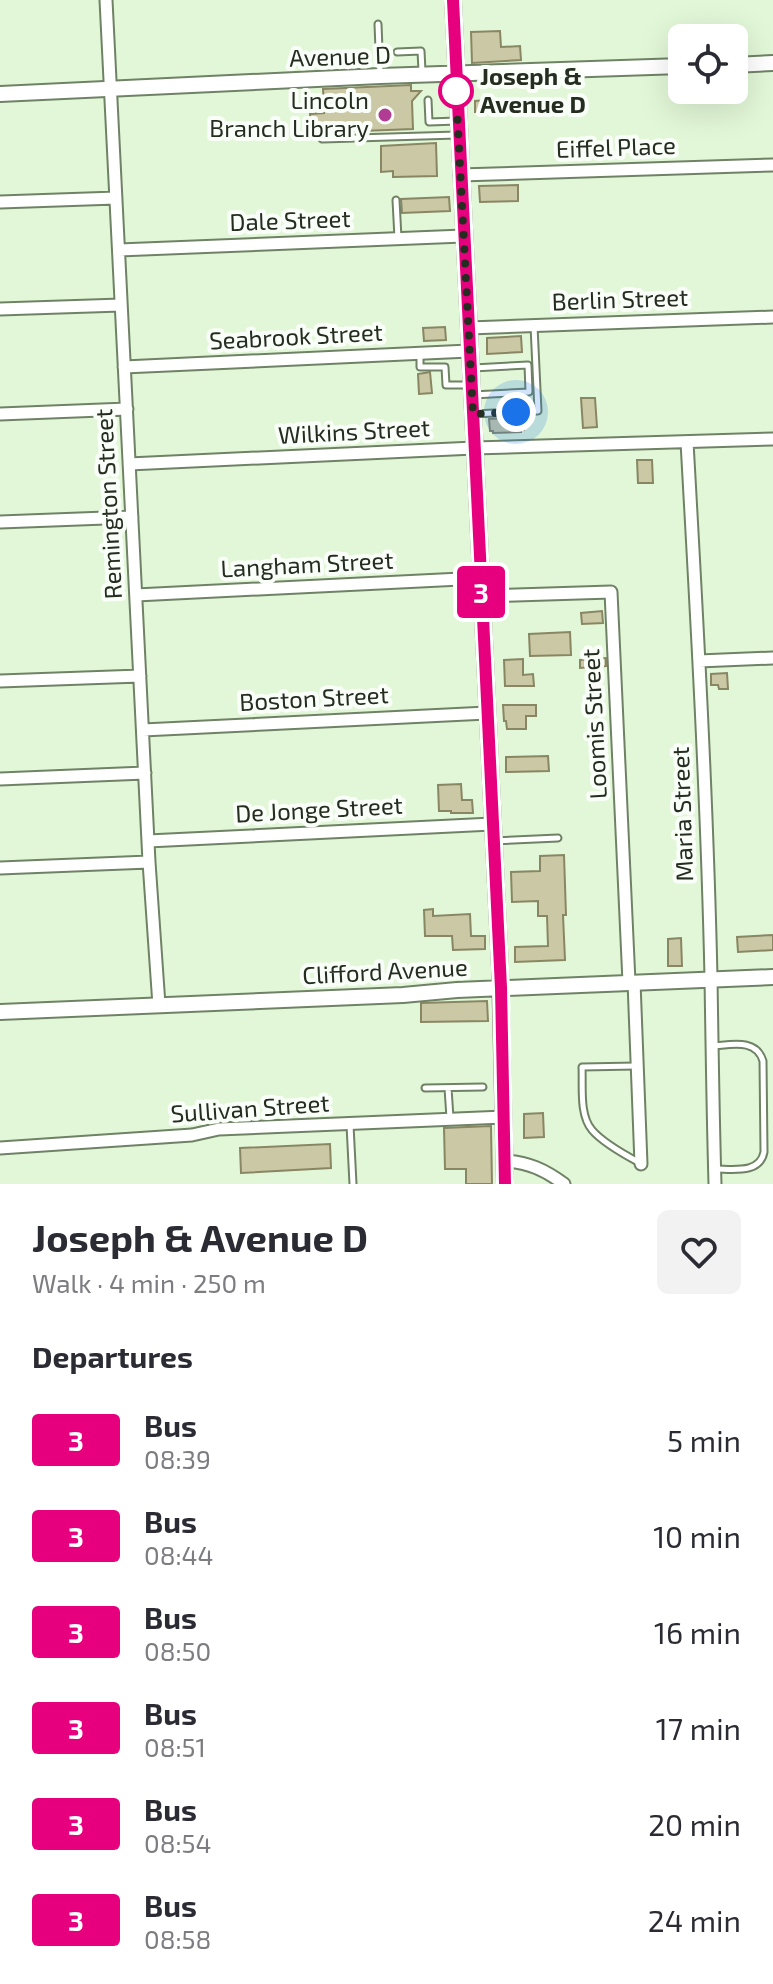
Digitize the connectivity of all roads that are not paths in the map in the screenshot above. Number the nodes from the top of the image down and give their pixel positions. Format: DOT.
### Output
graph roads {
  1 [pos="106,0"];
  2 [pos="453,0"];
  3 [pos="378,24"];
  4 [pos="397,52"];
  5 [pos="773,63"];
  6 [pos="748,64"];
  7 [pos="668,66"];
  8 [pos="456,74"];
  9 [pos="380,76"];
  10 [pos="422,76"];
  11 [pos="110,88"];
  12 [pos="0,94"];
  13 [pos="428,100"];
  14 [pos="458,128"];
  15 [pos="322,139"];
  16 [pos="773,165"];
  17 [pos="460,175"];
  18 [pos="116,198"];
  19 [pos="396,200"];
  20 [pos="0,202"];
  21 [pos="463,236"];
  22 [pos="398,238"];
  23 [pos="119,250"];
  24 [pos="121,305"];
  25 [pos="0,309"];
  26 [pos="773,317"];
  27 [pos="534,325"];
  28 [pos="469,328"];
  29 [pos="469,351"];
  30 [pos="420,353"];
  31 [pos="124,367"];
  32 [pos="470,368"];
  33 [pos="471,390"];
  34 [pos="127,409"];
  35 [pos="0,414"];
  36 [pos="473,414"];
  37 [pos="773,439"];
  38 [pos="687,442"];
  39 [pos="474,448"];
  40 [pos="129,464"];
  41 [pos="132,517"];
  42 [pos="0,522"];
  43 [pos="481,578"];
  44 [pos="136,595"];
  45 [pos="482,596"];
  46 [pos="773,658"];
  47 [pos="699,661"];
  48 [pos="140,676"];
  49 [pos="0,681"];
  50 [pos="487,713"];
  51 [pos="143,730"];
  52 [pos="145,773"];
  53 [pos="0,779"];
  54 [pos="492,824"];
  55 [pos="558,838"];
  56 [pos="148,841"];
  57 [pos="493,841"];
  58 [pos="149,862"];
  59 [pos="0,868"];
  60 [pos="773,977"];
  61 [pos="711,979"];
  62 [pos="632,982"];
  63 [pos="501,988"];
  64 [pos="159,1005"];
  65 [pos="0,1012"];
  66 [pos="711,1046"];
  67 [pos="638,1066"];
  68 [pos="483,1087"];
  69 [pos="425,1088"];
  70 [pos="448,1088"];
  71 [pos="504,1117"];
  72 [pos="450,1119"];
  73 [pos="350,1124"];
  74 [pos="0,1148"];
  75 [pos="505,1161"];
  76 [pos="641,1164"];
  77 [pos="715,1169"];
  78 [pos="353,1184"];
  79 [pos="505,1184"];
  80 [pos="564,1184"];
  81 [pos="715,1184"];
  1 -- 11 [label="street, Remington Street"];
  2 -- 8 [label="main road"];
  3 -- 9 [label="lane"];
  4 -- 10 [label="lane"];
  5 -- 6 [label="main road"];
  7 -- 8 [label="main road, Avenue D"];
  8 -- 10 [label="main road, Avenue D"];
  8 -- 14 [label="main road"];
  9 -- 10 [label="main road, Avenue D"];
  9 -- 11 [label="main road, Avenue D"];
  11 -- 12 [label="main road, Avenue D"];
  11 -- 18 [label="street, Remington Street"];
  13 -- 14 [label="lane"];
  14 -- 15 [label="lane"];
  14 -- 17 [label="main road"];
  16 -- 17 [label="street, Eiffel Place"];
  17 -- 21 [label="main road"];
  18 -- 20 [label="street"];
  18 -- 23 [label="street, Remington Street"];
  19 -- 22 [label="lane"];
  21 -- 22 [label="street, Dale Street"];
  21 -- 28 [label="main road"];
  22 -- 23 [label="street, Dale Street"];
  23 -- 24 [label="street, Remington Street"];
  24 -- 25 [label="street"];
  24 -- 31 [label="street, Remington Street"];
  26 -- 27 [label="street, Berlin Street"];
  27 -- 28 [label="street, Berlin Street"];
  27 -- 36 [label="lane"];
  28 -- 29 [label="main road"];
  29 -- 30 [label="street, Seabrook Street"];
  29 -- 32 [label="main road"];
  30 -- 31 [label="street, Seabrook Street"];
  30 -- 33 [label="lane"];
  31 -- 34 [label="street, Remington Street"];
  32 -- 33 [label="main road"];
  32 -- 33 [label="lane"];
  33 -- 36 [label="main road"];
  34 -- 35 [label="street"];
  34 -- 40 [label="street, Remington Street"];
  36 -- 39 [label="main road"];
  37 -- 38 [label="street, Wilkins Street"];
  38 -- 39 [label="street, Wilkins Street"];
  38 -- 47 [label="street, Maria Street"];
  39 -- 40 [label="street, Wilkins Street"];
  39 -- 43 [label="main road"];
  40 -- 41 [label="street, Remington Street"];
  41 -- 42 [label="street"];
  41 -- 44 [label="street, Remington Street"];
  43 -- 44 [label="street, Langham Street"];
  43 -- 45 [label="main road"];
  44 -- 48 [label="street, Remington Street"];
  45 -- 50 [label="main road"];
  45 -- 62 [label="street, Loomis Street"];
  46 -- 47 [label="street"];
  47 -- 61 [label="street, Maria Street"];
  48 -- 49 [label="street"];
  48 -- 51 [label="street, Remington Street"];
  50 -- 51 [label="street, Boston Street"];
  50 -- 54 [label="main road"];
  51 -- 52 [label="street, Remington Street"];
  52 -- 53 [label="street"];
  52 -- 56 [label="street, Remington Street"];
  54 -- 56 [label="street, De Jonge Street"];
  54 -- 57 [label="main road"];
  55 -- 57 [label="lane"];
  56 -- 58 [label="street, Remington Street"];
  57 -- 63 [label="main road"];
  58 -- 59 [label="street"];
  58 -- 64 [label="street, Remington Street"];
  60 -- 61 [label="main road, Clifford Avenue"];
  61 -- 62 [label="main road, Clifford Avenue"];
  61 -- 66 [label="street, Maria Street"];
  62 -- 63 [label="main road, Clifford Avenue"];
  62 -- 67 [label="street"];
  63 -- 64 [label="main road, Clifford Avenue"];
  63 -- 71 [label="main road"];
  64 -- 65 [label="main road, Clifford Avenue"];
  66 -- 77 [label="street, Maria Street"];
  66 -- 77 [label="lane"];
  67 -- 76 [label="street"];
  67 -- 76 [label="lane"];
  68 -- 70 [label="lane"];
  69 -- 70 [label="lane"];
  70 -- 72 [label="lane"];
  71 -- 72 [label="street, Sullivan Street"];
  71 -- 75 [label="main road"];
  72 -- 73 [label="street, Sullivan Street"];
  73 -- 74 [label="street, Sullivan Street"];
  73 -- 78 [label="lane"];
  75 -- 79 [label="main road"];
  75 -- 80 [label="street"];
  77 -- 81 [label="street, Maria Street"];
}
